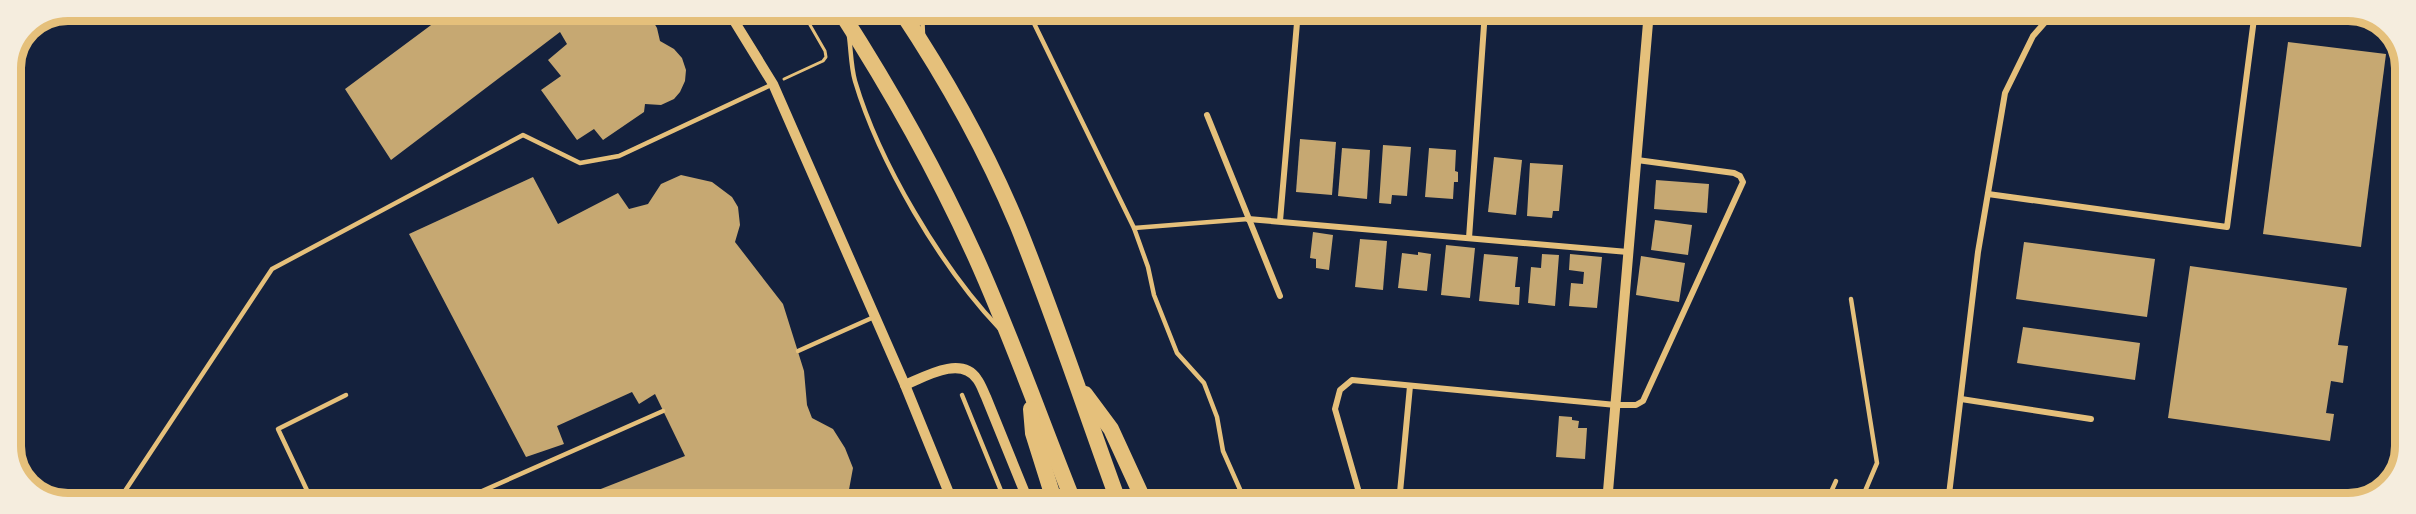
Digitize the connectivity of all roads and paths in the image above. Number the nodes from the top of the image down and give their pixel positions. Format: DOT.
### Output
graph roads {
  1 [pos="734,21"];
  2 [pos="808,21"];
  3 [pos="845,21"];
  4 [pos="847,21"];
  5 [pos="908,21"];
  6 [pos="923,21"];
  7 [pos="1033,21"];
  8 [pos="1297,21"];
  9 [pos="1484,21"];
  10 [pos="1647,21"];
  11 [pos="2046,21"];
  12 [pos="2253,21"];
  13 [pos="924,46"];
  14 [pos="773,84"];
  15 [pos="1207,115"];
  16 [pos="1637,160"];
  17 [pos="1988,194"];
  18 [pos="1248,219"];
  19 [pos="1280,221"];
  20 [pos="1134,228"];
  21 [pos="1469,238"];
  22 [pos="1628,252"];
  23 [pos="1280,296"];
  24 [pos="1851,299"];
  25 [pos="874,317"];
  26 [pos="1013,343"];
  27 [pos="798,351"];
  28 [pos="1075,382"];
  29 [pos="905,385"];
  30 [pos="1410,386"];
  31 [pos="1029,390"];
  32 [pos="346,395"];
  33 [pos="962,395"];
  34 [pos="1961,399"];
  35 [pos="1616,405"];
  36 [pos="663,411"];
  37 [pos="2091,419"];
  38 [pos="1836,481"];
  39 [pos="123,493"];
  40 [pos="309,493"];
  41 [pos="477,493"];
  42 [pos="949,493"];
  43 [pos="1002,493"];
  44 [pos="1025,493"];
  45 [pos="1052,493"];
  46 [pos="1070,493"];
  47 [pos="1115,493"];
  48 [pos="1141,493"];
  49 [pos="1242,493"];
  50 [pos="1359,493"];
  51 [pos="1400,493"];
  52 [pos="1608,493"];
  53 [pos="1831,493"];
  54 [pos="1864,493"];
  55 [pos="1949,493"];
  1 -- 14 [label="street"];
  2 -- 14 [label="path"];
  3 -- 26 [label="lane"];
  4 -- 26 [label="highway"];
  5 -- 13 [label="highway"];
  6 -- 13 [label="lane"];
  7 -- 20 [label="lane"];
  8 -- 19 [label="street"];
  9 -- 21 [label="street"];
  10 -- 16 [label="street"];
  11 -- 17 [label="street"];
  12 -- 17 [label="street"];
  13 -- 28 [label="highway"];
  14 -- 25 [label="street"];
  14 -- 39 [label="lane"];
  15 -- 18 [label="street"];
  16 -- 22 [label="street"];
  16 -- 35 [label="street"];
  17 -- 34 [label="street"];
  18 -- 19 [label="street"];
  18 -- 20 [label="lane"];
  18 -- 23 [label="street"];
  19 -- 21 [label="street"];
  20 -- 49 [label="lane"];
  21 -- 22 [label="street"];
  22 -- 35 [label="street"];
  24 -- 54 [label="lane"];
  25 -- 27 [label="lane"];
  25 -- 29 [label="street"];
  26 -- 31 [label="highway"];
  28 -- 47 [label="highway"];
  28 -- 48 [label="highway"];
  29 -- 42 [label="street"];
  29 -- 44 [label="street"];
  30 -- 35 [label="street"];
  30 -- 50 [label="street"];
  30 -- 51 [label="street"];
  31 -- 45 [label="highway"];
  31 -- 46 [label="highway"];
  32 -- 40 [label="lane"];
  33 -- 43 [label="lane"];
  34 -- 37 [label="street"];
  34 -- 55 [label="street"];
  35 -- 52 [label="street"];
  36 -- 41 [label="lane"];
  38 -- 53 [label="lane"];
}
